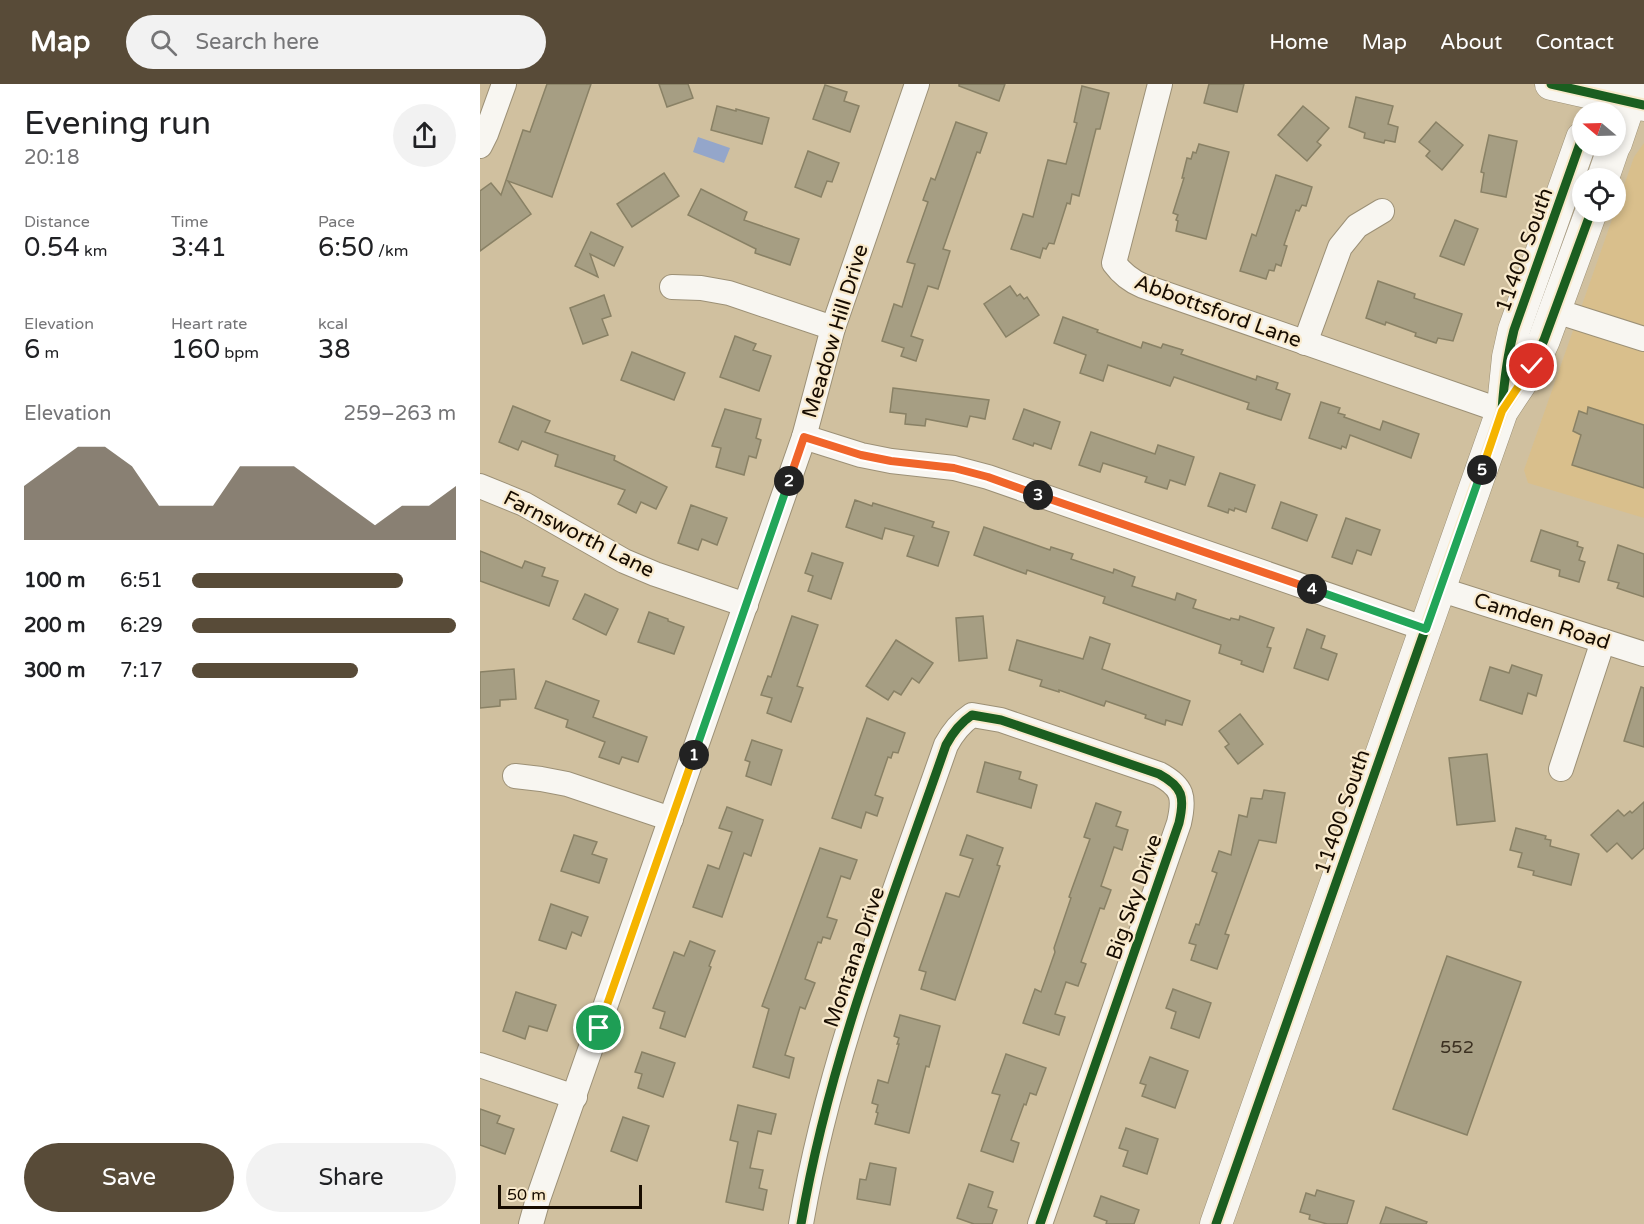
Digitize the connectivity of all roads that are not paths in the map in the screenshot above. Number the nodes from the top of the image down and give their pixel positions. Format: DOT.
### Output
graph roads {
  1 [pos="504,84"];
  2 [pos="917,84"];
  3 [pos="1160,84"];
  4 [pos="1551,84"];
  5 [pos="1597,97"];
  6 [pos="1637,97"];
  7 [pos="1626,120"];
  8 [pos="480,146"];
  9 [pos="1576,156"];
  10 [pos="1382,211"];
  11 [pos="1587,222"];
  12 [pos="672,287"];
  13 [pos="1556,311"];
  14 [pos="832,328"];
  15 [pos="1644,339"];
  16 [pos="1305,343"];
  17 [pos="1502,411"];
  18 [pos="804,437"];
  19 [pos="480,486"];
  20 [pos="1439,589"];
  21 [pos="746,605"];
  22 [pos="1426,629"];
  23 [pos="1603,641"];
  24 [pos="1644,654"];
  25 [pos="972,715"];
  26 [pos="1562,769"];
  27 [pos="515,776"];
  28 [pos="671,819"];
  29 [pos="480,1065"];
  30 [pos="574,1098"];
  31 [pos="531,1224"];
  32 [pos="801,1224"];
  33 [pos="1040,1224"];
  34 [pos="1216,1224"];
  1 -- 8 [label="street"];
  2 -- 14 [label="street, Meadow Hill Drive"];
  3 -- 16 [label="street, Abbottsford Lane"];
  4 -- 5 [label="main road"];
  5 -- 6 [label="main road"];
  6 -- 7 [label="main road"];
  9 -- 17 [label="main road, 11400 South"];
  10 -- 16 [label="street"];
  11 -- 13 [label="main road, 11400 South"];
  12 -- 14 [label="street"];
  13 -- 15 [label="street"];
  13 -- 17 [label="main road, 11400 South"];
  14 -- 18 [label="street, Meadow Hill Drive"];
  16 -- 17 [label="street, Abbottsford Lane"];
  17 -- 20 [label="main road, 11400 South"];
  18 -- 21 [label="street, Meadow Hill Drive"];
  18 -- 22 [label="street"];
  19 -- 21 [label="street, Farnsworth Lane"];
  20 -- 22 [label="main road, 11400 South"];
  20 -- 23 [label="street, Camden Road"];
  21 -- 28 [label="street, Meadow Hill Drive"];
  22 -- 34 [label="main road, 11400 South"];
  23 -- 24 [label="street, Camden Road"];
  23 -- 26 [label="street"];
  25 -- 32 [label="street, Montana Drive"];
  25 -- 33 [label="street, Big Sky Drive"];
  27 -- 28 [label="street"];
  28 -- 30 [label="street, Meadow Hill Drive"];
  29 -- 30 [label="street"];
  30 -- 31 [label="street, Meadow Hill Drive"];
}
